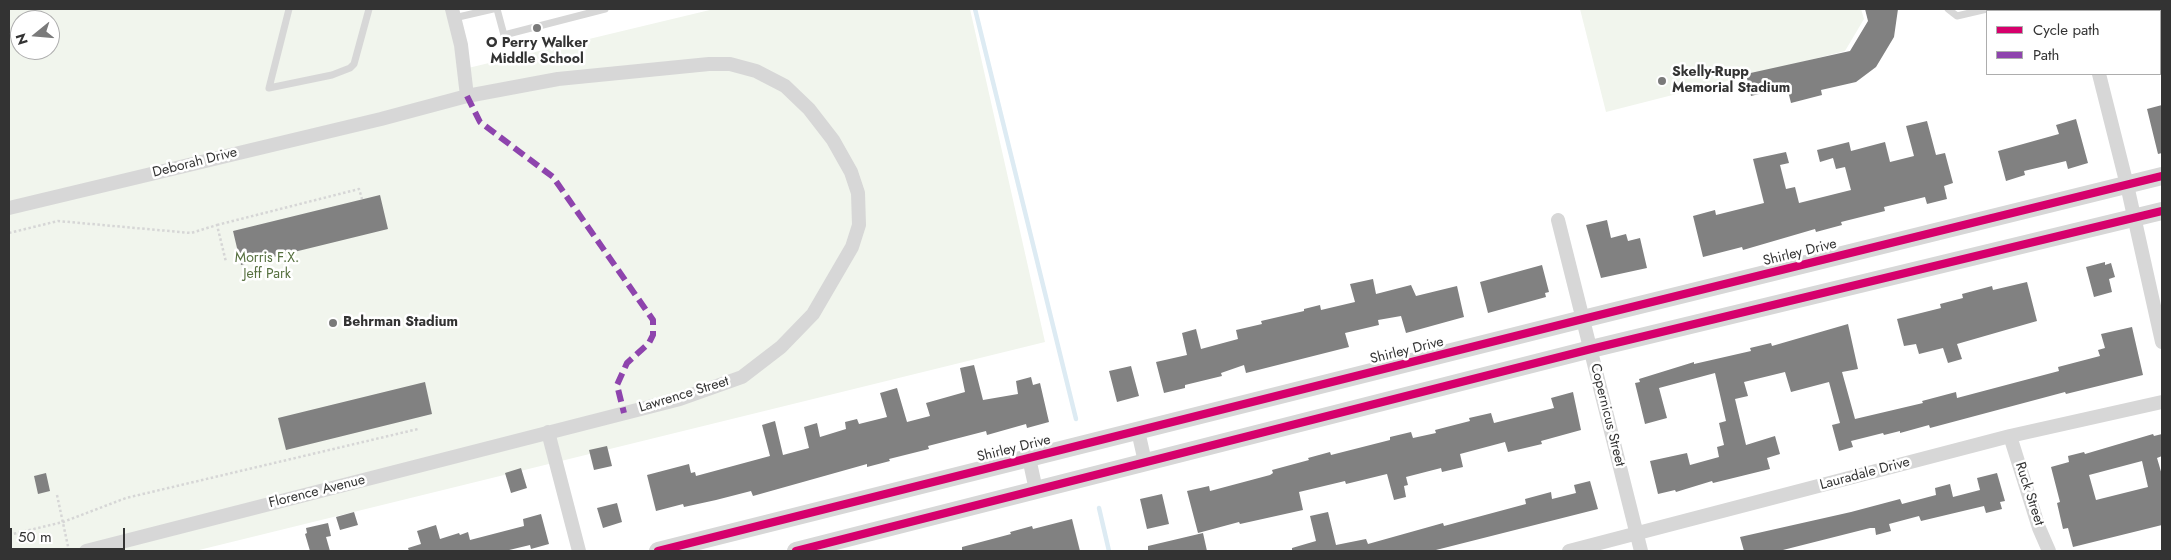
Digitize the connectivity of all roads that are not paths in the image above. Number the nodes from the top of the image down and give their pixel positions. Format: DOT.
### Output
graph roads {
  1 [pos="289,9"];
  2 [pos="369,9"];
  3 [pos="493,9"];
  4 [pos="497,9"];
  5 [pos="604,9"];
  6 [pos="1948,9"];
  7 [pos="1987,9"];
  8 [pos="453,13"];
  9 [pos="2098,75"];
  10 [pos="467,96"];
  11 [pos="381,119"];
  12 [pos="2162,176"];
  13 [pos="2127,186"];
  14 [pos="9,208"];
  15 [pos="2162,211"];
  16 [pos="2133,218"];
  17 [pos="1558,220"];
  18 [pos="1583,319"];
  19 [pos="2162,342"];
  20 [pos="1590,349"];
  21 [pos="2162,402"];
  22 [pos="1138,431"];
  23 [pos="548,432"];
  24 [pos="2010,436"];
  25 [pos="1029,458"];
  26 [pos="1145,462"];
  27 [pos="1036,490"];
  28 [pos="1637,535"];
  29 [pos="86,551"];
  30 [pos="579,551"];
  31 [pos="658,551"];
  32 [pos="796,551"];
  33 [pos="1570,551"];
  34 [pos="1641,551"];
  35 [pos="2049,551"];
  1 -- 2 [label="lane"];
  3 -- 8 [label="lane"];
  4 -- 5 [label="lane"];
  6 -- 7 [label="lane"];
  8 -- 10 [label="street"];
  9 -- 13 [label="street"];
  10 -- 11 [label="street, Lawrence Street"];
  10 -- 23 [label="street, Lawrence Street"];
  11 -- 14 [label="street, Deborah Drive"];
  12 -- 13 [label="street, Shirley Drive"];
  13 -- 16 [label="street"];
  13 -- 18 [label="street, Shirley Drive"];
  15 -- 16 [label="street"];
  16 -- 19 [label="street"];
  16 -- 20 [label="street"];
  17 -- 18 [label="street, Copernicus Street"];
  18 -- 20 [label="street, Copernicus Street"];
  18 -- 22 [label="street, Shirley Drive"];
  20 -- 26 [label="street"];
  20 -- 28 [label="street, Copernicus Street"];
  21 -- 24 [label="street, Lauradale Drive"];
  22 -- 25 [label="street, Shirley Drive"];
  22 -- 26 [label="street"];
  23 -- 29 [label="street, Florence Avenue"];
  23 -- 30 [label="street"];
  24 -- 28 [label="street, Lauradale Drive"];
  24 -- 35 [label="street, Ruck Street"];
  25 -- 27 [label="street"];
  25 -- 31 [label="street, Shirley Drive"];
  26 -- 27 [label="street"];
  27 -- 32 [label="street"];
  28 -- 33 [label="street, Lauradale Drive"];
  28 -- 34 [label="street, Copernicus Street"];
}
